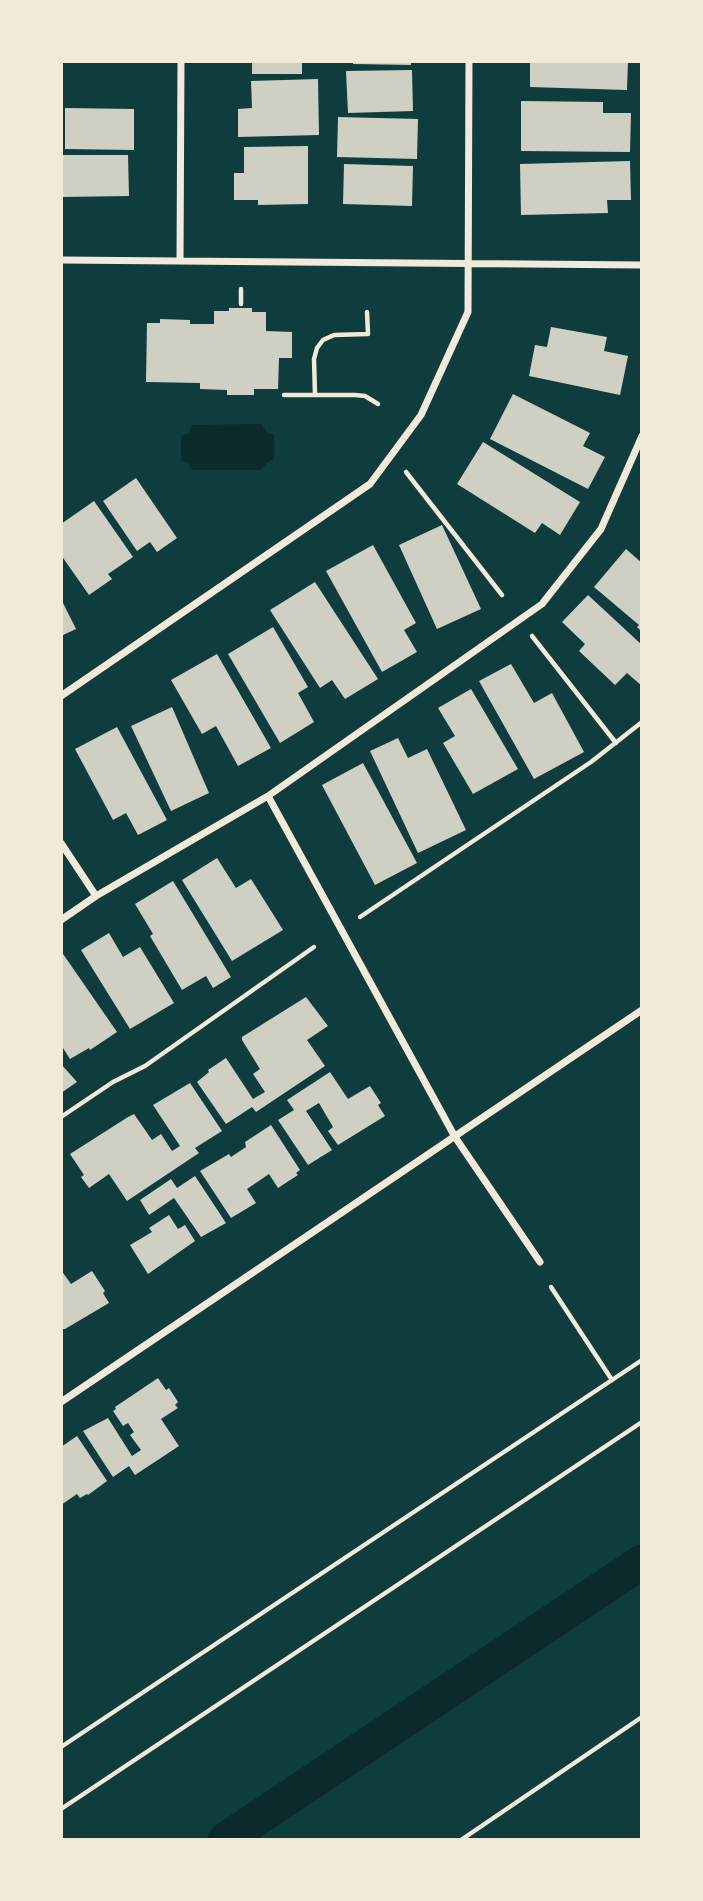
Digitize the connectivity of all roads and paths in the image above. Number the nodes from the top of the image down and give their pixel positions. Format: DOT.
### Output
graph roads {
  1 [pos="181,61"];
  2 [pos="469,61"];
  3 [pos="61,260"];
  4 [pos="180,260"];
  5 [pos="468,263"];
  6 [pos="642,265"];
  7 [pos="241,289"];
  8 [pos="241,304"];
  9 [pos="367,312"];
  10 [pos="284,395"];
  11 [pos="315,395"];
  12 [pos="379,404"];
  13 [pos="642,436"];
  14 [pos="406,472"];
  15 [pos="502,595"];
  16 [pos="519,620"];
  17 [pos="61,696"];
  18 [pos="642,722"];
  19 [pos="616,743"];
  20 [pos="268,796"];
  21 [pos="61,844"];
  22 [pos="96,896"];
  23 [pos="360,917"];
  24 [pos="61,920"];
  25 [pos="314,947"];
  26 [pos="642,1010"];
  27 [pos="61,1116"];
  28 [pos="455,1137"];
  29 [pos="540,1262"];
  30 [pos="551,1287"];
  31 [pos="642,1360"];
  32 [pos="612,1380"];
  33 [pos="61,1402"];
  34 [pos="642,1422"];
  35 [pos="642,1717"];
  36 [pos="61,1747"];
  37 [pos="61,1809"];
  38 [pos="461,1840"];
  1 -- 4 [label="street"];
  2 -- 5 [label="street"];
  3 -- 4 [label="street"];
  4 -- 5 [label="street"];
  5 -- 6 [label="street"];
  5 -- 17 [label="street"];
  7 -- 8 [label="path"];
  9 -- 11 [label="path"];
  10 -- 11 [label="path"];
  11 -- 12 [label="path"];
  13 -- 16 [label="street"];
  14 -- 15 [label="path"];
  16 -- 19 [label="path"];
  16 -- 20 [label="street"];
  18 -- 19 [label="path"];
  19 -- 23 [label="path"];
  20 -- 22 [label="street"];
  20 -- 28 [label="street"];
  21 -- 22 [label="street"];
  22 -- 24 [label="street"];
  25 -- 27 [label="path"];
  26 -- 28 [label="street"];
  28 -- 29 [label="street"];
  28 -- 33 [label="street"];
  30 -- 32 [label="path"];
  31 -- 32 [label="path"];
  32 -- 36 [label="path"];
  34 -- 37 [label="path"];
  35 -- 38 [label="path"];
}
